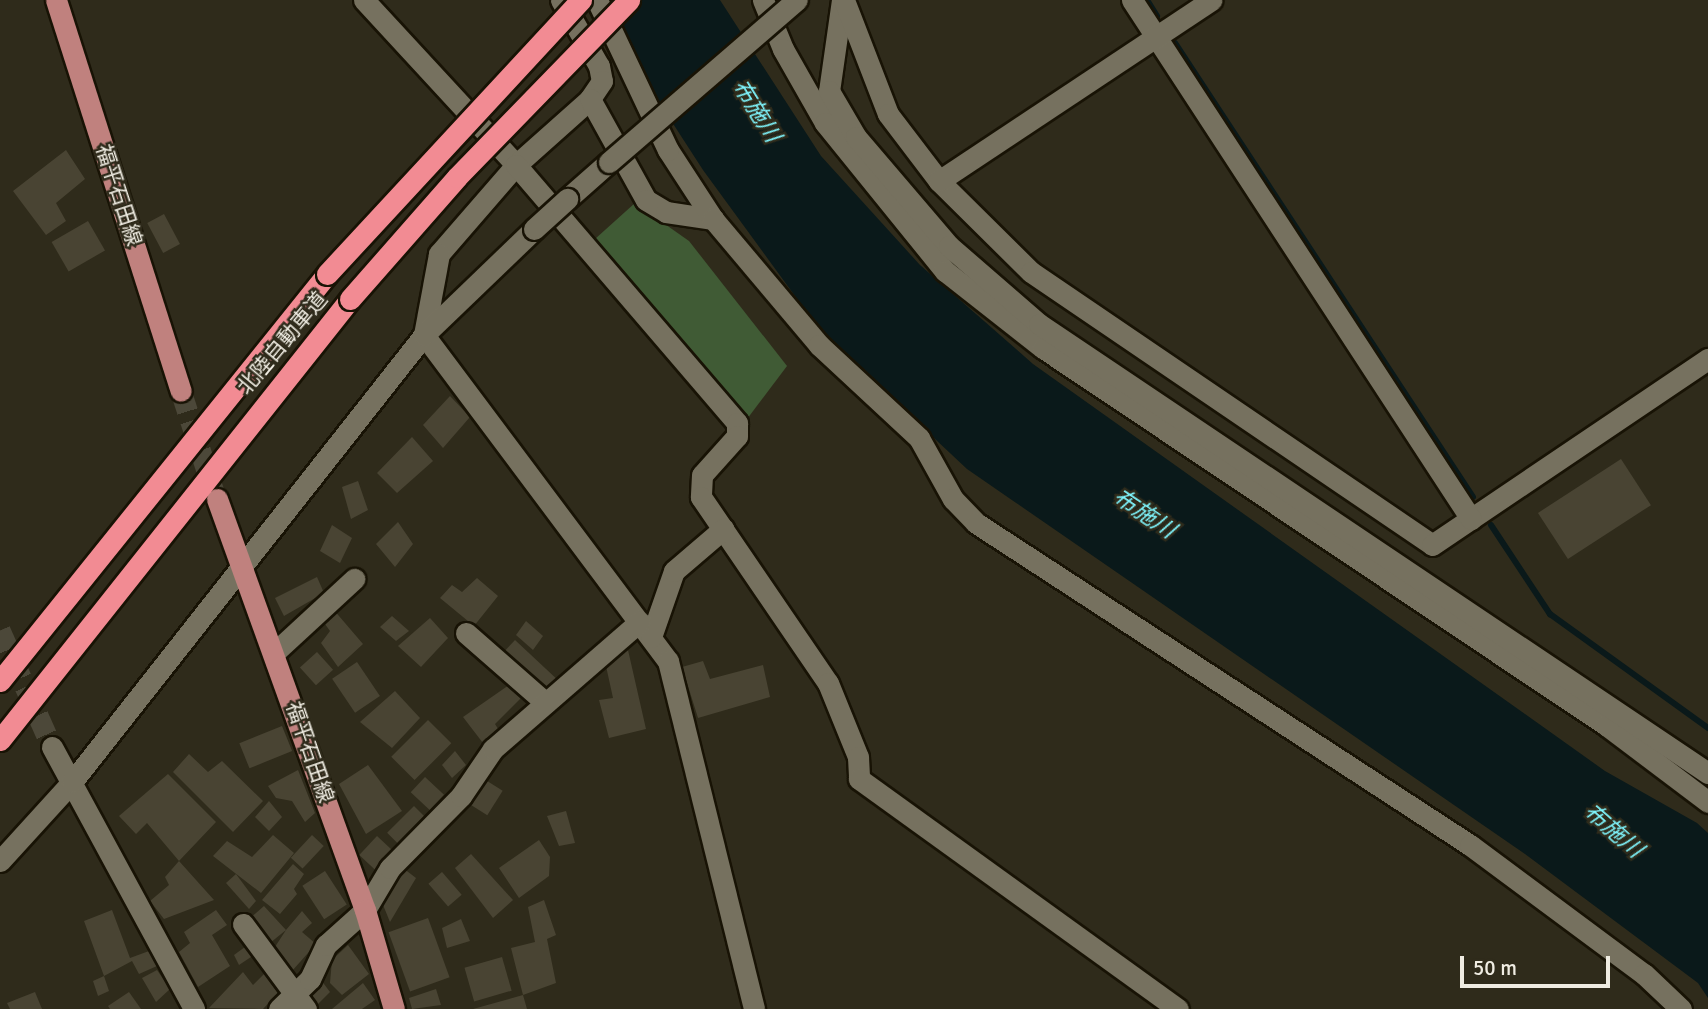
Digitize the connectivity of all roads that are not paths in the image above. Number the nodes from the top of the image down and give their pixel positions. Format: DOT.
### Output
graph roads {
  1 [pos="55,0"];
  2 [pos="364,0"];
  3 [pos="561,0"];
  4 [pos="581,0"];
  5 [pos="597,0"];
  6 [pos="629,0"];
  7 [pos="763,0"];
  8 [pos="797,0"];
  9 [pos="843,0"];
  10 [pos="1132,0"];
  11 [pos="1211,0"];
  12 [pos="1155,37"];
  13 [pos="590,99"];
  14 [pos="516,165"];
  15 [pos="939,181"];
  16 [pos="713,219"];
  17 [pos="424,335"];
  18 [pos="1708,359"];
  19 [pos="181,391"];
  20 [pos="217,499"];
  21 [pos="1471,519"];
  22 [pos="723,528"];
  23 [pos="243,562"];
  24 [pos="355,579"];
  25 [pos="645,629"];
  26 [pos="466,633"];
  27 [pos="275,652"];
  28 [pos="0,681"];
  29 [pos="546,703"];
  30 [pos="0,740"];
  31 [pos="52,747"];
  32 [pos="1708,773"];
  33 [pos="72,782"];
  34 [pos="1708,802"];
  35 [pos="0,861"];
  36 [pos="366,910"];
  37 [pos="243,924"];
  38 [pos="300,1001"];
  39 [pos="194,1009"];
  40 [pos="279,1009"];
  41 [pos="394,1009"];
  42 [pos="754,1009"];
  43 [pos="1178,1009"];
  44 [pos="1681,1009"];
  1 -- 19 [label="main road, 福平石田線"];
  2 -- 14 [label="street"];
  3 -- 13 [label="street"];
  4 -- 28 [label="highway, 北陸自動車道, bridge"];
  5 -- 16 [label="street"];
  6 -- 30 [label="highway, 北陸自動車道, bridge"];
  7 -- 34 [label="street"];
  8 -- 17 [label="street, bridge"];
  9 -- 15 [label="street"];
  9 -- 32 [label="street"];
  10 -- 12 [label="street"];
  11 -- 12 [label="street"];
  12 -- 15 [label="street"];
  12 -- 21 [label="street"];
  13 -- 14 [label="street"];
  13 -- 16 [label="street"];
  14 -- 17 [label="street"];
  14 -- 22 [label="street"];
  15 -- 21 [label="street"];
  16 -- 44 [label="street"];
  17 -- 23 [label="street"];
  17 -- 25 [label="street"];
  18 -- 21 [label="street"];
  20 -- 23 [label="main road, 福平石田線"];
  22 -- 25 [label="street"];
  22 -- 43 [label="street"];
  23 -- 27 [label="main road, 福平石田線"];
  23 -- 33 [label="street"];
  24 -- 27 [label="street"];
  25 -- 29 [label="street"];
  25 -- 42 [label="street"];
  26 -- 29 [label="street"];
  27 -- 36 [label="main road, 福平石田線"];
  29 -- 36 [label="street"];
  31 -- 33 [label="street"];
  33 -- 35 [label="street"];
  33 -- 39 [label="street"];
  36 -- 38 [label="street"];
  36 -- 41 [label="main road, 福平石田線"];
  37 -- 38 [label="street"];
  38 -- 40 [label="street"];
}
